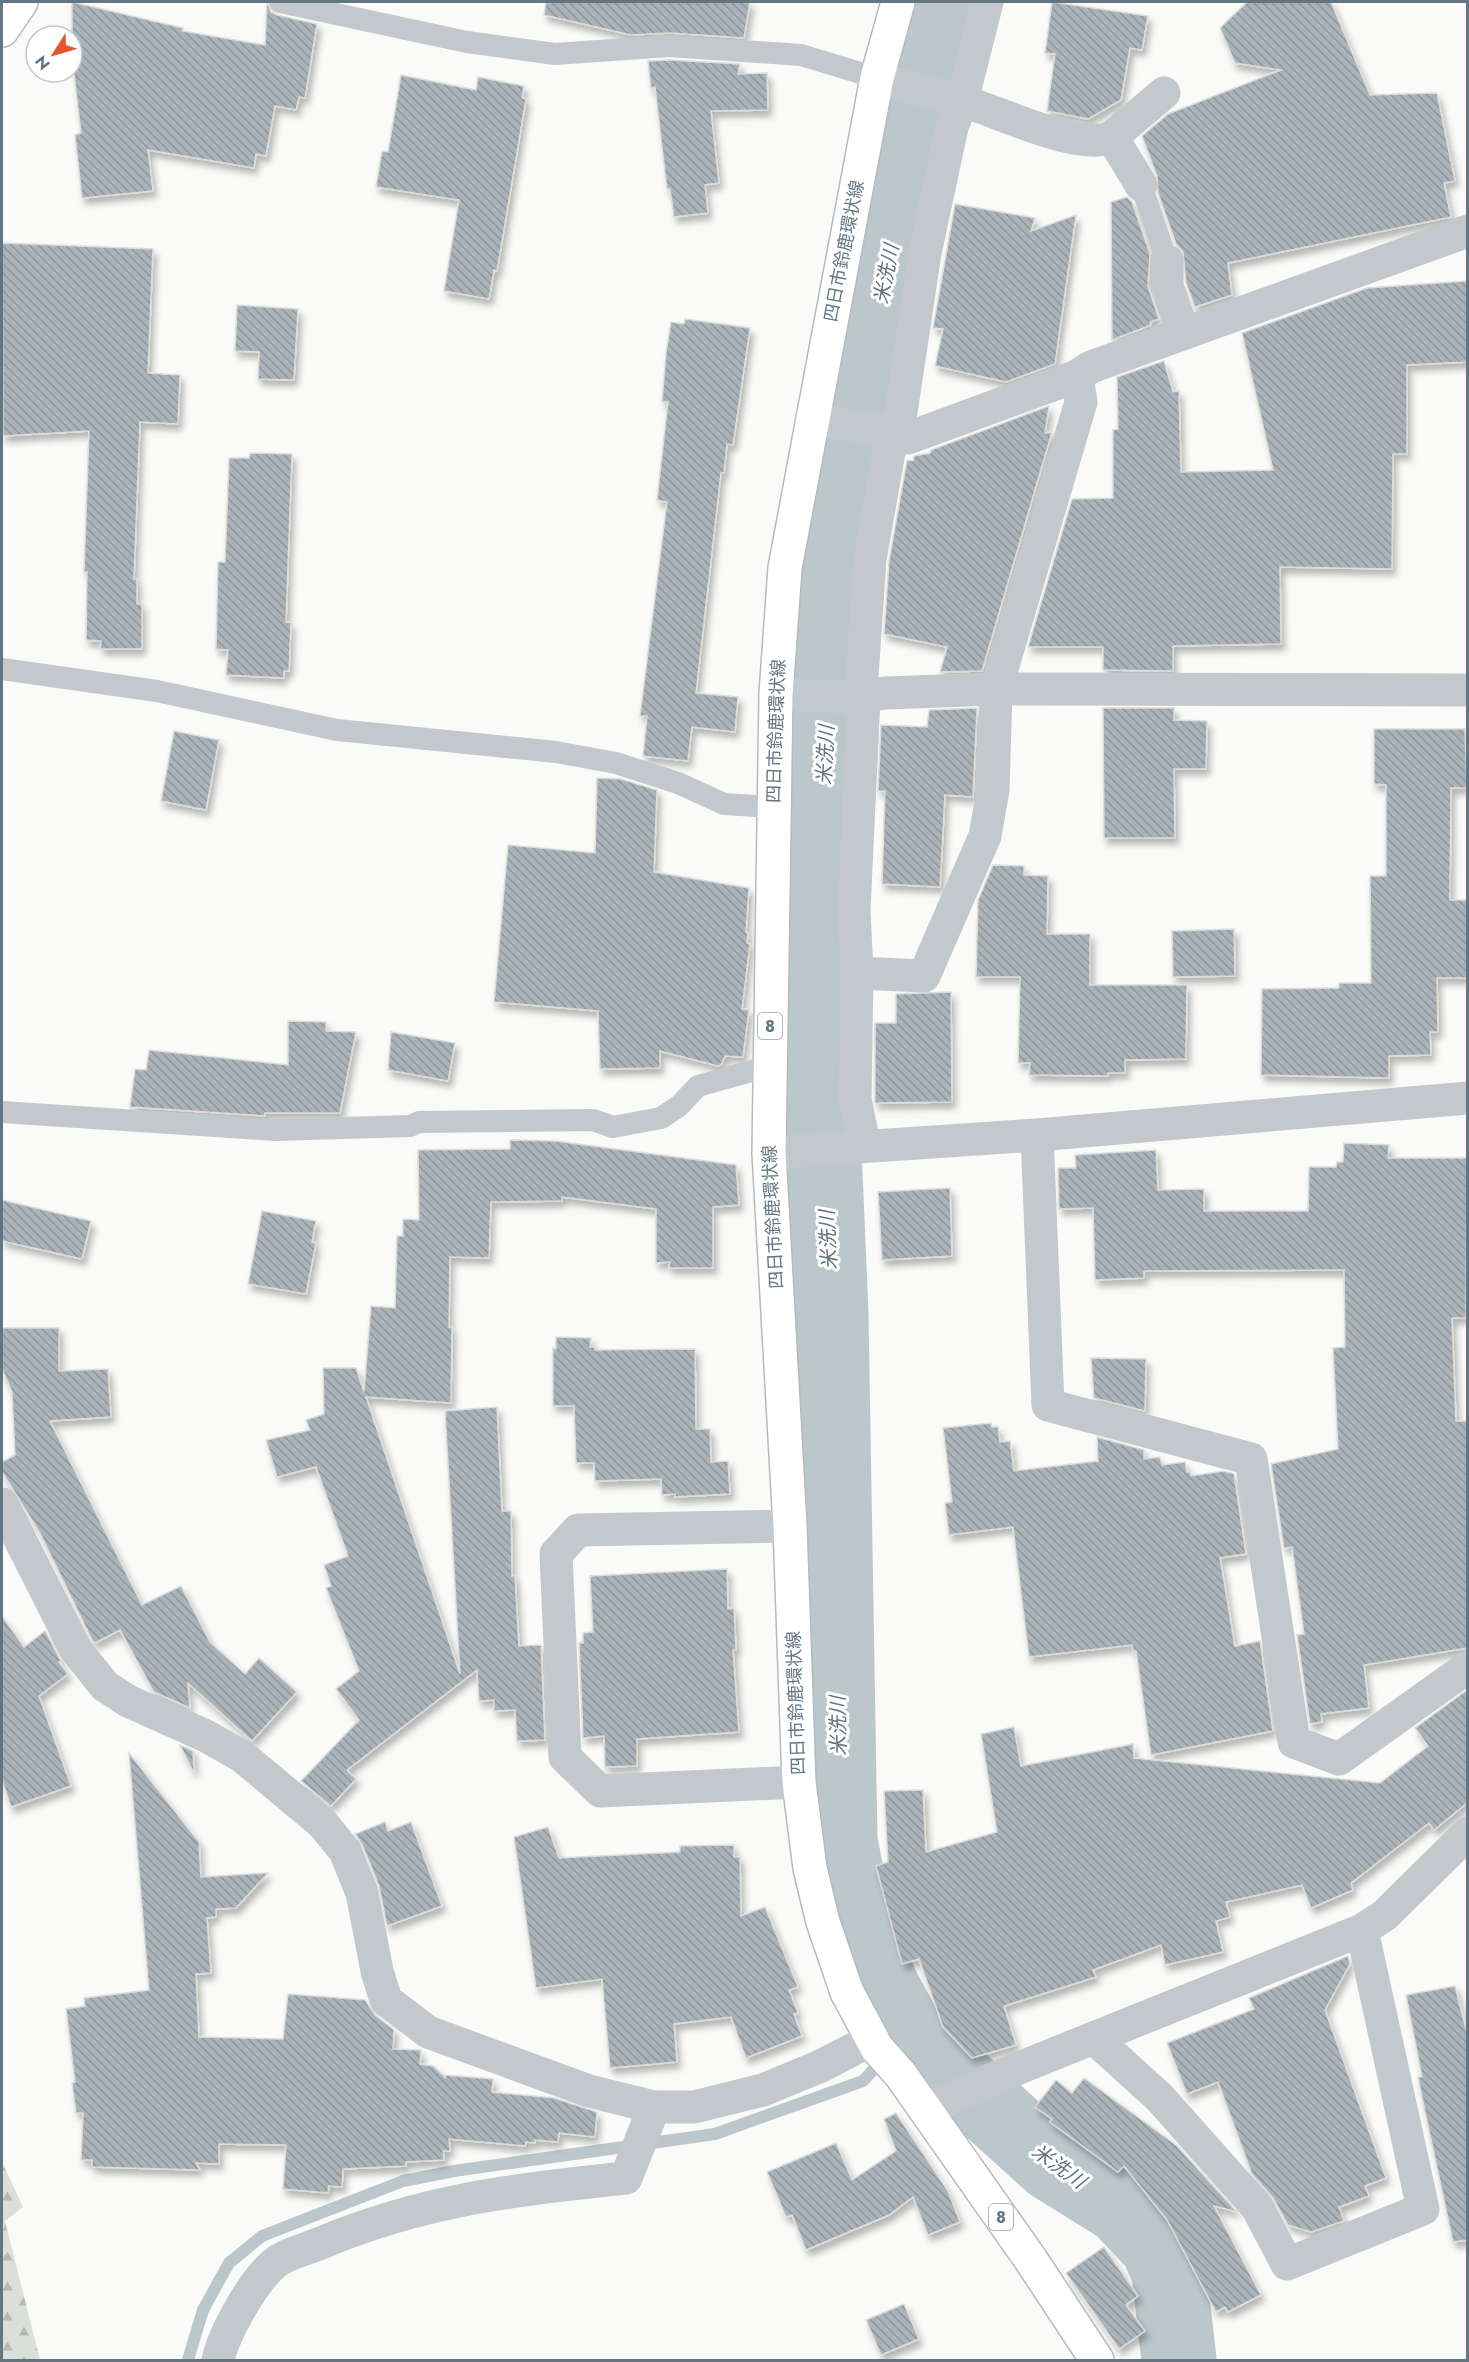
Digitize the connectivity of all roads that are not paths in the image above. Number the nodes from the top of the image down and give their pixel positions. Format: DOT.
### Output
graph roads {
  1 [pos="21,2"];
  2 [pos="280,2"];
  3 [pos="898,2"];
  4 [pos="987,2"];
  5 [pos="2,30"];
  6 [pos="883,79"];
  7 [pos="1164,93"];
  8 [pos="959,100"];
  9 [pos="1112,137"];
  10 [pos="1141,185"];
  11 [pos="1467,231"];
  12 [pos="1167,261"];
  13 [pos="1184,333"];
  14 [pos="1077,376"];
  15 [pos="823,421"];
  16 [pos="894,433"];
  17 [pos="2,669"];
  18 [pos="996,689"];
  19 [pos="1467,690"];
  20 [pos="782,694"];
  21 [pos="861,698"];
  22 [pos="774,807"];
  23 [pos="857,974"];
  24 [pos="769,1066"];
  25 [pos="1467,1098"];
  26 [pos="2,1112"];
  27 [pos="1038,1134"];
  28 [pos="860,1144"];
  29 [pos="778,1151"];
  30 [pos="2,1504"];
  31 [pos="790,1526"];
  32 [pos="1467,1667"];
  33 [pos="799,1782"];
  34 [pos="1464,1848"];
  35 [pos="1362,1930"];
  36 [pos="1094,2038"];
  37 [pos="874,2044"];
  38 [pos="926,2110"];
  39 [pos="651,2113"];
  40 [pos="218,2361"];
  41 [pos="1097,2361"];
  1 -- 5 [label="main road"];
  2 -- 6 [label="lane"];
  3 -- 6 [label="main road, 四日市鈴鹿環状線 / 8"];
  4 -- 8 [label="street"];
  6 -- 8 [label="street"];
  6 -- 15 [label="main road, 四日市鈴鹿環状線 / 8"];
  7 -- 9 [label="street"];
  8 -- 9 [label="street"];
  8 -- 16 [label="street"];
  9 -- 10 [label="street"];
  10 -- 12 [label="lane"];
  11 -- 13 [label="street"];
  12 -- 13 [label="street"];
  13 -- 14 [label="street"];
  14 -- 16 [label="street"];
  14 -- 18 [label="street"];
  15 -- 16 [label="street"];
  15 -- 20 [label="main road, 四日市鈴鹿環状線 / 8"];
  16 -- 21 [label="street"];
  17 -- 22 [label="lane"];
  18 -- 19 [label="street"];
  18 -- 21 [label="street"];
  18 -- 23 [label="street"];
  20 -- 21 [label="street"];
  20 -- 22 [label="main road, 四日市鈴鹿環状線 / 8"];
  21 -- 23 [label="street"];
  22 -- 24 [label="main road, 四日市鈴鹿環状線 / 8"];
  23 -- 28 [label="street"];
  24 -- 26 [label="lane"];
  24 -- 29 [label="main road, 四日市鈴鹿環状線 / 8"];
  25 -- 27 [label="street"];
  27 -- 28 [label="street"];
  27 -- 32 [label="street"];
  28 -- 29 [label="street"];
  29 -- 31 [label="main road, 四日市鈴鹿環状線 / 8"];
  30 -- 39 [label="street"];
  31 -- 33 [label="main road, 四日市鈴鹿環状線 / 8"];
  31 -- 33 [label="street"];
  33 -- 37 [label="main road, 四日市鈴鹿環状線 / 8"];
  34 -- 35 [label="street"];
  35 -- 36 [label="street"];
  35 -- 36 [label="street"];
  36 -- 38 [label="street"];
  37 -- 38 [label="main road, 四日市鈴鹿環状線 / 8"];
  37 -- 39 [label="street"];
  38 -- 41 [label="main road, 四日市鈴鹿環状線 / 8"];
  39 -- 40 [label="street"];
}
